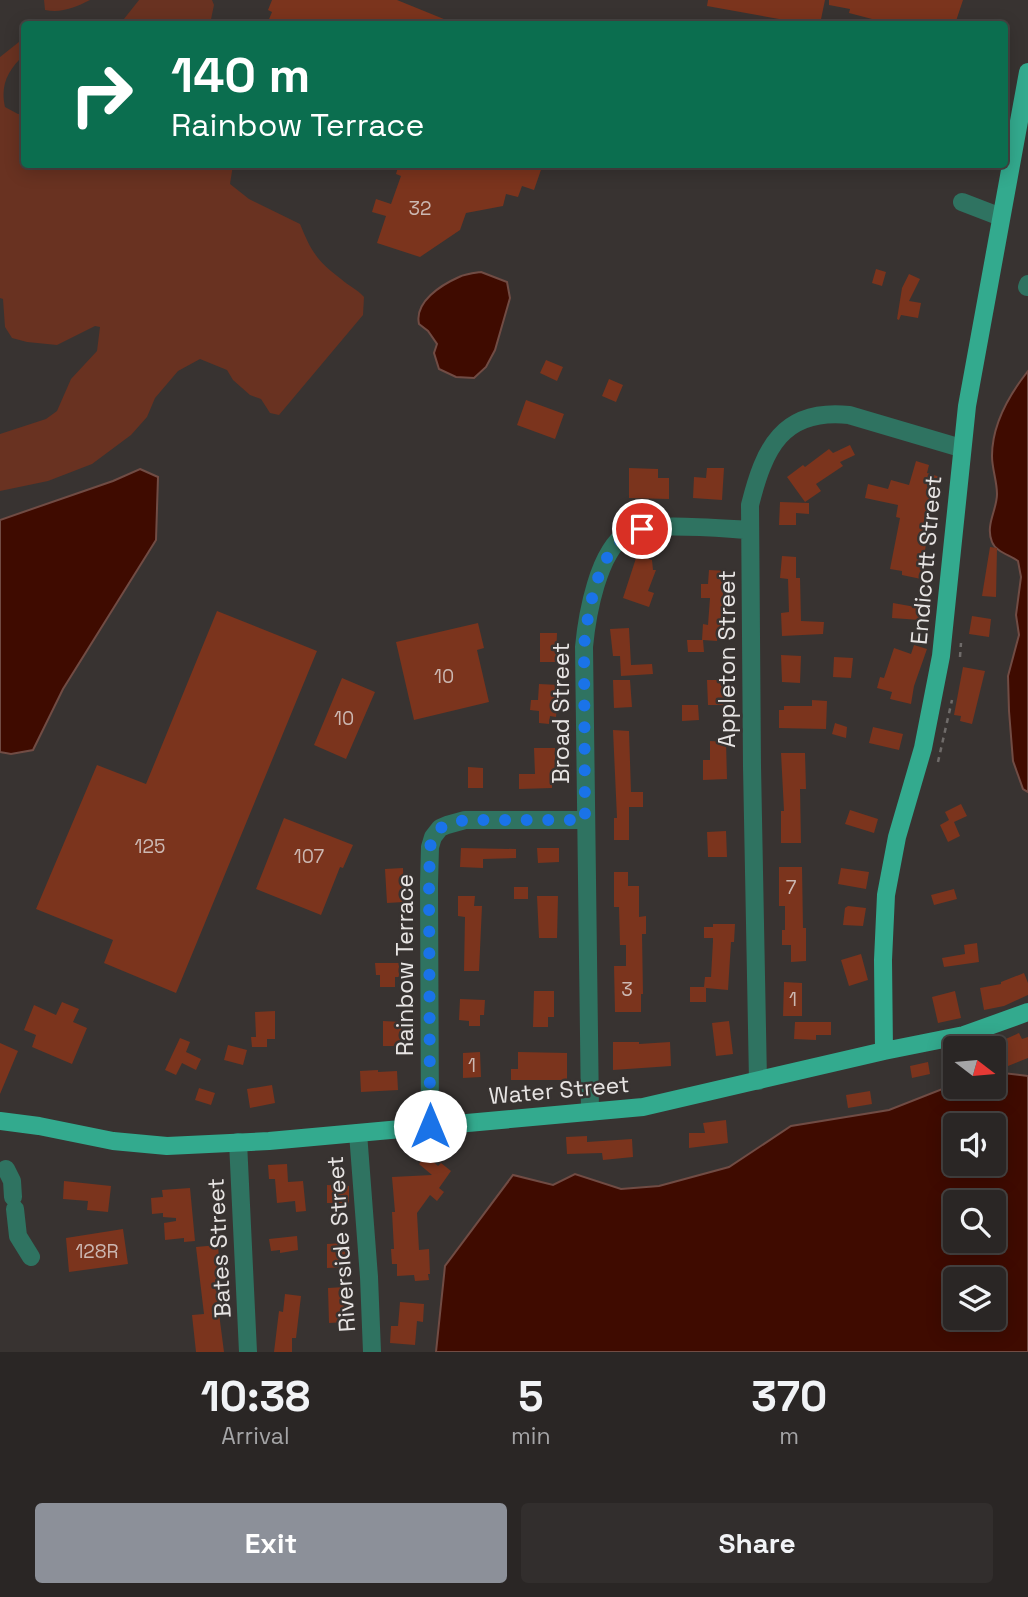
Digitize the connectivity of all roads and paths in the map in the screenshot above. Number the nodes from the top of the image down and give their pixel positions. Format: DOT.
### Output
graph roads {
  1 [pos="1027,83"];
  2 [pos="962,202"];
  3 [pos="1001,217"];
  4 [pos="961,448"];
  5 [pos="750,530"];
  6 [pos="961,643"];
  7 [pos="960,657"];
  8 [pos="952,700"];
  9 [pos="938,762"];
  10 [pos="585,820"];
  11 [pos="1028,1012"];
  12 [pos="884,1051"];
  13 [pos="758,1081"];
  14 [pos="590,1112"];
  15 [pos="0,1121"];
  16 [pos="430,1126"];
  17 [pos="358,1133"];
  18 [pos="238,1142"];
  19 [pos="6,1169"];
  20 [pos="31,1256"];
  21 [pos="248,1352"];
  22 [pos="372,1352"];
  1 -- 3 [label="main road, Endicott Street"];
  2 -- 3 [label="street"];
  3 -- 4 [label="main road, Endicott Street"];
  4 -- 5 [label="street, Appleton Street"];
  4 -- 12 [label="main road, Endicott Street"];
  5 -- 10 [label="street, Broad Street"];
  5 -- 13 [label="street, Appleton Street"];
  6 -- 7 [label="path"];
  8 -- 9 [label="path"];
  10 -- 14 [label="street, Broad Street"];
  10 -- 16 [label="street, Rainbow Terrace"];
  11 -- 12 [label="main road, Water Street"];
  12 -- 13 [label="main road, Water Street"];
  13 -- 14 [label="main road, Water Street"];
  14 -- 16 [label="main road, Water Street"];
  15 -- 18 [label="main road, Water Street"];
  16 -- 17 [label="main road, Water Street"];
  17 -- 18 [label="main road, Water Street"];
  17 -- 22 [label="street, Riverside Street"];
  18 -- 21 [label="street, Bates Street"];
  19 -- 20 [label="street"];
}
